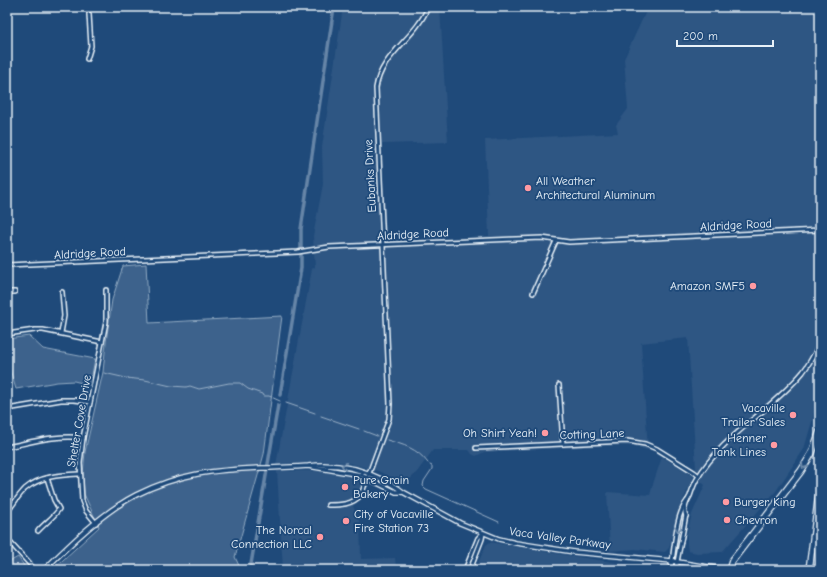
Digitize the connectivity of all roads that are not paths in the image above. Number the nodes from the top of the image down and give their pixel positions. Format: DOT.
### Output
graph roads {
  1 [pos="428,7"];
  2 [pos="89,14"];
  3 [pos="88,59"];
  4 [pos="820,230"];
  5 [pos="556,240"];
  6 [pos="383,245"];
  7 [pos="7,265"];
  8 [pos="106,290"];
  9 [pos="7,292"];
  10 [pos="15,292"];
  11 [pos="62,292"];
  12 [pos="533,293"];
  13 [pos="61,333"];
  14 [pos="7,334"];
  15 [pos="102,342"];
  16 [pos="820,343"];
  17 [pos="559,385"];
  18 [pos="90,402"];
  19 [pos="7,409"];
  20 [pos="820,431"];
  21 [pos="83,438"];
  22 [pos="562,444"];
  23 [pos="7,447"];
  24 [pos="476,448"];
  25 [pos="308,466"];
  26 [pos="370,473"];
  27 [pos="79,474"];
  28 [pos="699,476"];
  29 [pos="47,478"];
  30 [pos="368,478"];
  31 [pos="820,486"];
  32 [pos="403,492"];
  33 [pos="688,500"];
  34 [pos="328,505"];
  35 [pos="7,512"];
  36 [pos="96,523"];
  37 [pos="38,531"];
  38 [pos="483,533"];
  39 [pos="7,539"];
  40 [pos="672,561"];
  41 [pos="677,562"];
  42 [pos="35,570"];
  43 [pos="44,570"];
  44 [pos="465,570"];
  45 [pos="470,570"];
  46 [pos="670,570"];
  47 [pos="676,570"];
  48 [pos="726,570"];
  49 [pos="729,570"];
  50 [pos="809,570"];
  1 -- 6 [label="street, Eubanks Drive"];
  2 -- 3 [label="street"];
  4 -- 5 [label="street, Aldridge Road"];
  5 -- 6 [label="street, Aldridge Road"];
  5 -- 12 [label="street"];
  6 -- 7 [label="street, Aldridge Road"];
  6 -- 26 [label="street, Eubanks Drive"];
  8 -- 15 [label="street, Shelter Cove Drive"];
  9 -- 10 [label="street"];
  11 -- 13 [label="street"];
  13 -- 14 [label="street"];
  13 -- 15 [label="street"];
  15 -- 18 [label="street, Shelter Cove Drive"];
  16 -- 28 [label="street"];
  17 -- 22 [label="street"];
  18 -- 19 [label="street"];
  18 -- 21 [label="street, Shelter Cove Drive"];
  20 -- 49 [label="highway, one-way"];
  21 -- 23 [label="street"];
  21 -- 27 [label="street, Shelter Cove Drive"];
  22 -- 24 [label="street, Cotting Lane"];
  22 -- 28 [label="street, Cotting Lane"];
  26 -- 25 [label="street, Vaca Valley Parkway, one-way"];
  25 -- 30 [label="street, Vaca Valley Parkway"];
  25 -- 36 [label="street, Vaca Valley Parkway"];
  26 -- 30 [label="street, Eubanks Drive"];
  26 -- 32 [label="street, Vaca Valley Parkway"];
  27 -- 29 [label="street"];
  27 -- 36 [label="street, Shelter Cove Drive"];
  28 -- 33 [label="street"];
  29 -- 35 [label="street"];
  29 -- 37 [label="street"];
  30 -- 32 [label="street, Vaca Valley Parkway"];
  30 -- 34 [label="street, Eubanks Drive"];
  31 -- 50 [label="highway"];
  32 -- 38 [label="street, Vaca Valley Parkway"];
  33 -- 40 [label="street, one-way"];
  33 -- 41 [label="street"];
  36 -- 43 [label="street, Vaca Valley Parkway"];
  38 -- 40 [label="street, Vaca Valley Parkway"];
  38 -- 44 [label="street"];
  38 -- 45 [label="street"];
  39 -- 42 [label="street"];
  40 -- 41 [label="street, Vaca Valley Parkway"];
  40 -- 46 [label="street"];
  41 -- 47 [label="street"];
  41 -- 48 [label="street, Vaca Valley Parkway"];
}
